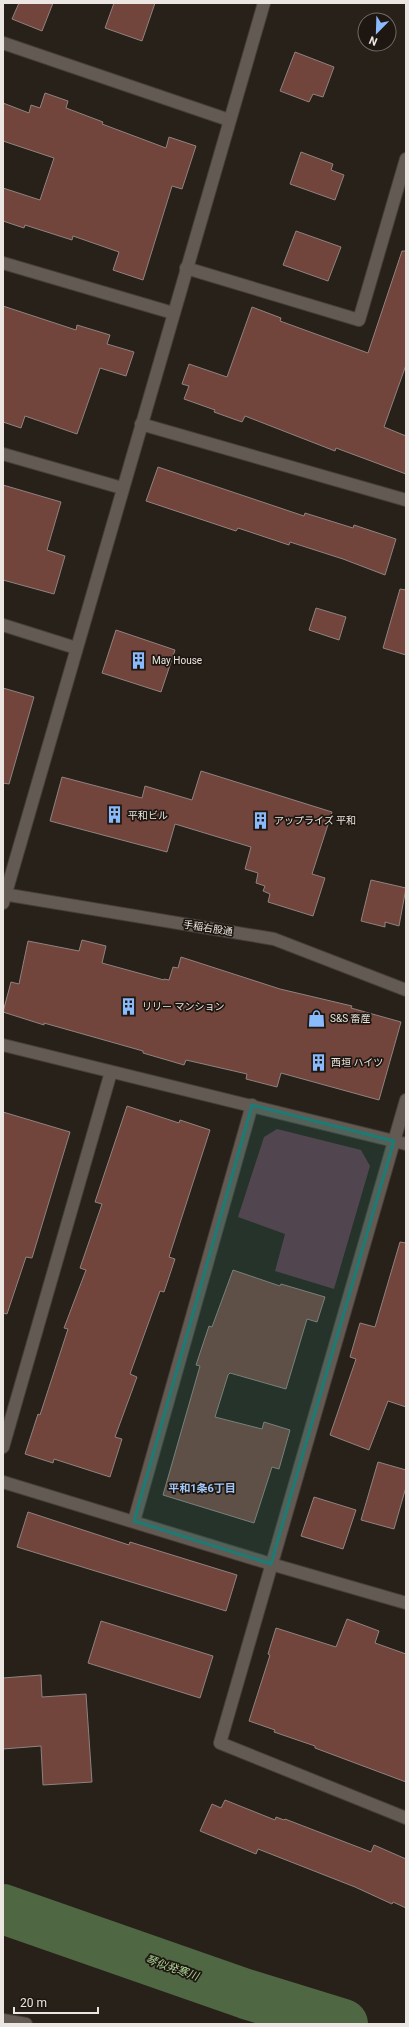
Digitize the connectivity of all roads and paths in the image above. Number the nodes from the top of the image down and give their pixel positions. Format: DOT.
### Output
graph roads {
  1 [pos="264,3"];
  2 [pos="3,43"];
  3 [pos="229,120"];
  4 [pos="406,159"];
  5 [pos="3,263"];
  6 [pos="186,268"];
  7 [pos="173,313"];
  8 [pos="141,424"];
  9 [pos="3,454"];
  10 [pos="122,488"];
  11 [pos="406,500"];
  12 [pos="3,625"];
  13 [pos="76,648"];
  14 [pos="4,897"];
  15 [pos="406,990"];
  16 [pos="3,1045"];
  17 [pos="111,1072"];
  18 [pos="406,1100"];
  19 [pos="252,1105"];
  20 [pos="394,1141"];
  21 [pos="406,1144"];
  22 [pos="3,1447"];
  23 [pos="3,1482"];
  24 [pos="134,1521"];
  25 [pos="271,1564"];
  26 [pos="406,1603"];
  27 [pos="406,1818"];
  28 [pos="3,2020"];
  29 [pos="26,2024"];
  1 -- 3 [label="street"];
  2 -- 3 [label="street"];
  3 -- 6 [label="street"];
  4 -- 6 [label="street"];
  5 -- 7 [label="street"];
  6 -- 7 [label="street"];
  7 -- 8 [label="street"];
  8 -- 10 [label="street"];
  8 -- 11 [label="street"];
  9 -- 10 [label="street"];
  10 -- 13 [label="street"];
  12 -- 13 [label="street"];
  13 -- 14 [label="street"];
  14 -- 15 [label="street, 手稲右股通"];
  16 -- 17 [label="street"];
  17 -- 19 [label="street"];
  17 -- 22 [label="street"];
  18 -- 20 [label="street"];
  19 -- 20 [label="street"];
  19 -- 24 [label="street"];
  20 -- 21 [label="street"];
  20 -- 25 [label="street"];
  23 -- 24 [label="street"];
  24 -- 25 [label="street"];
  25 -- 26 [label="street"];
  25 -- 27 [label="street"];
  28 -- 29 [label="street"];
}
